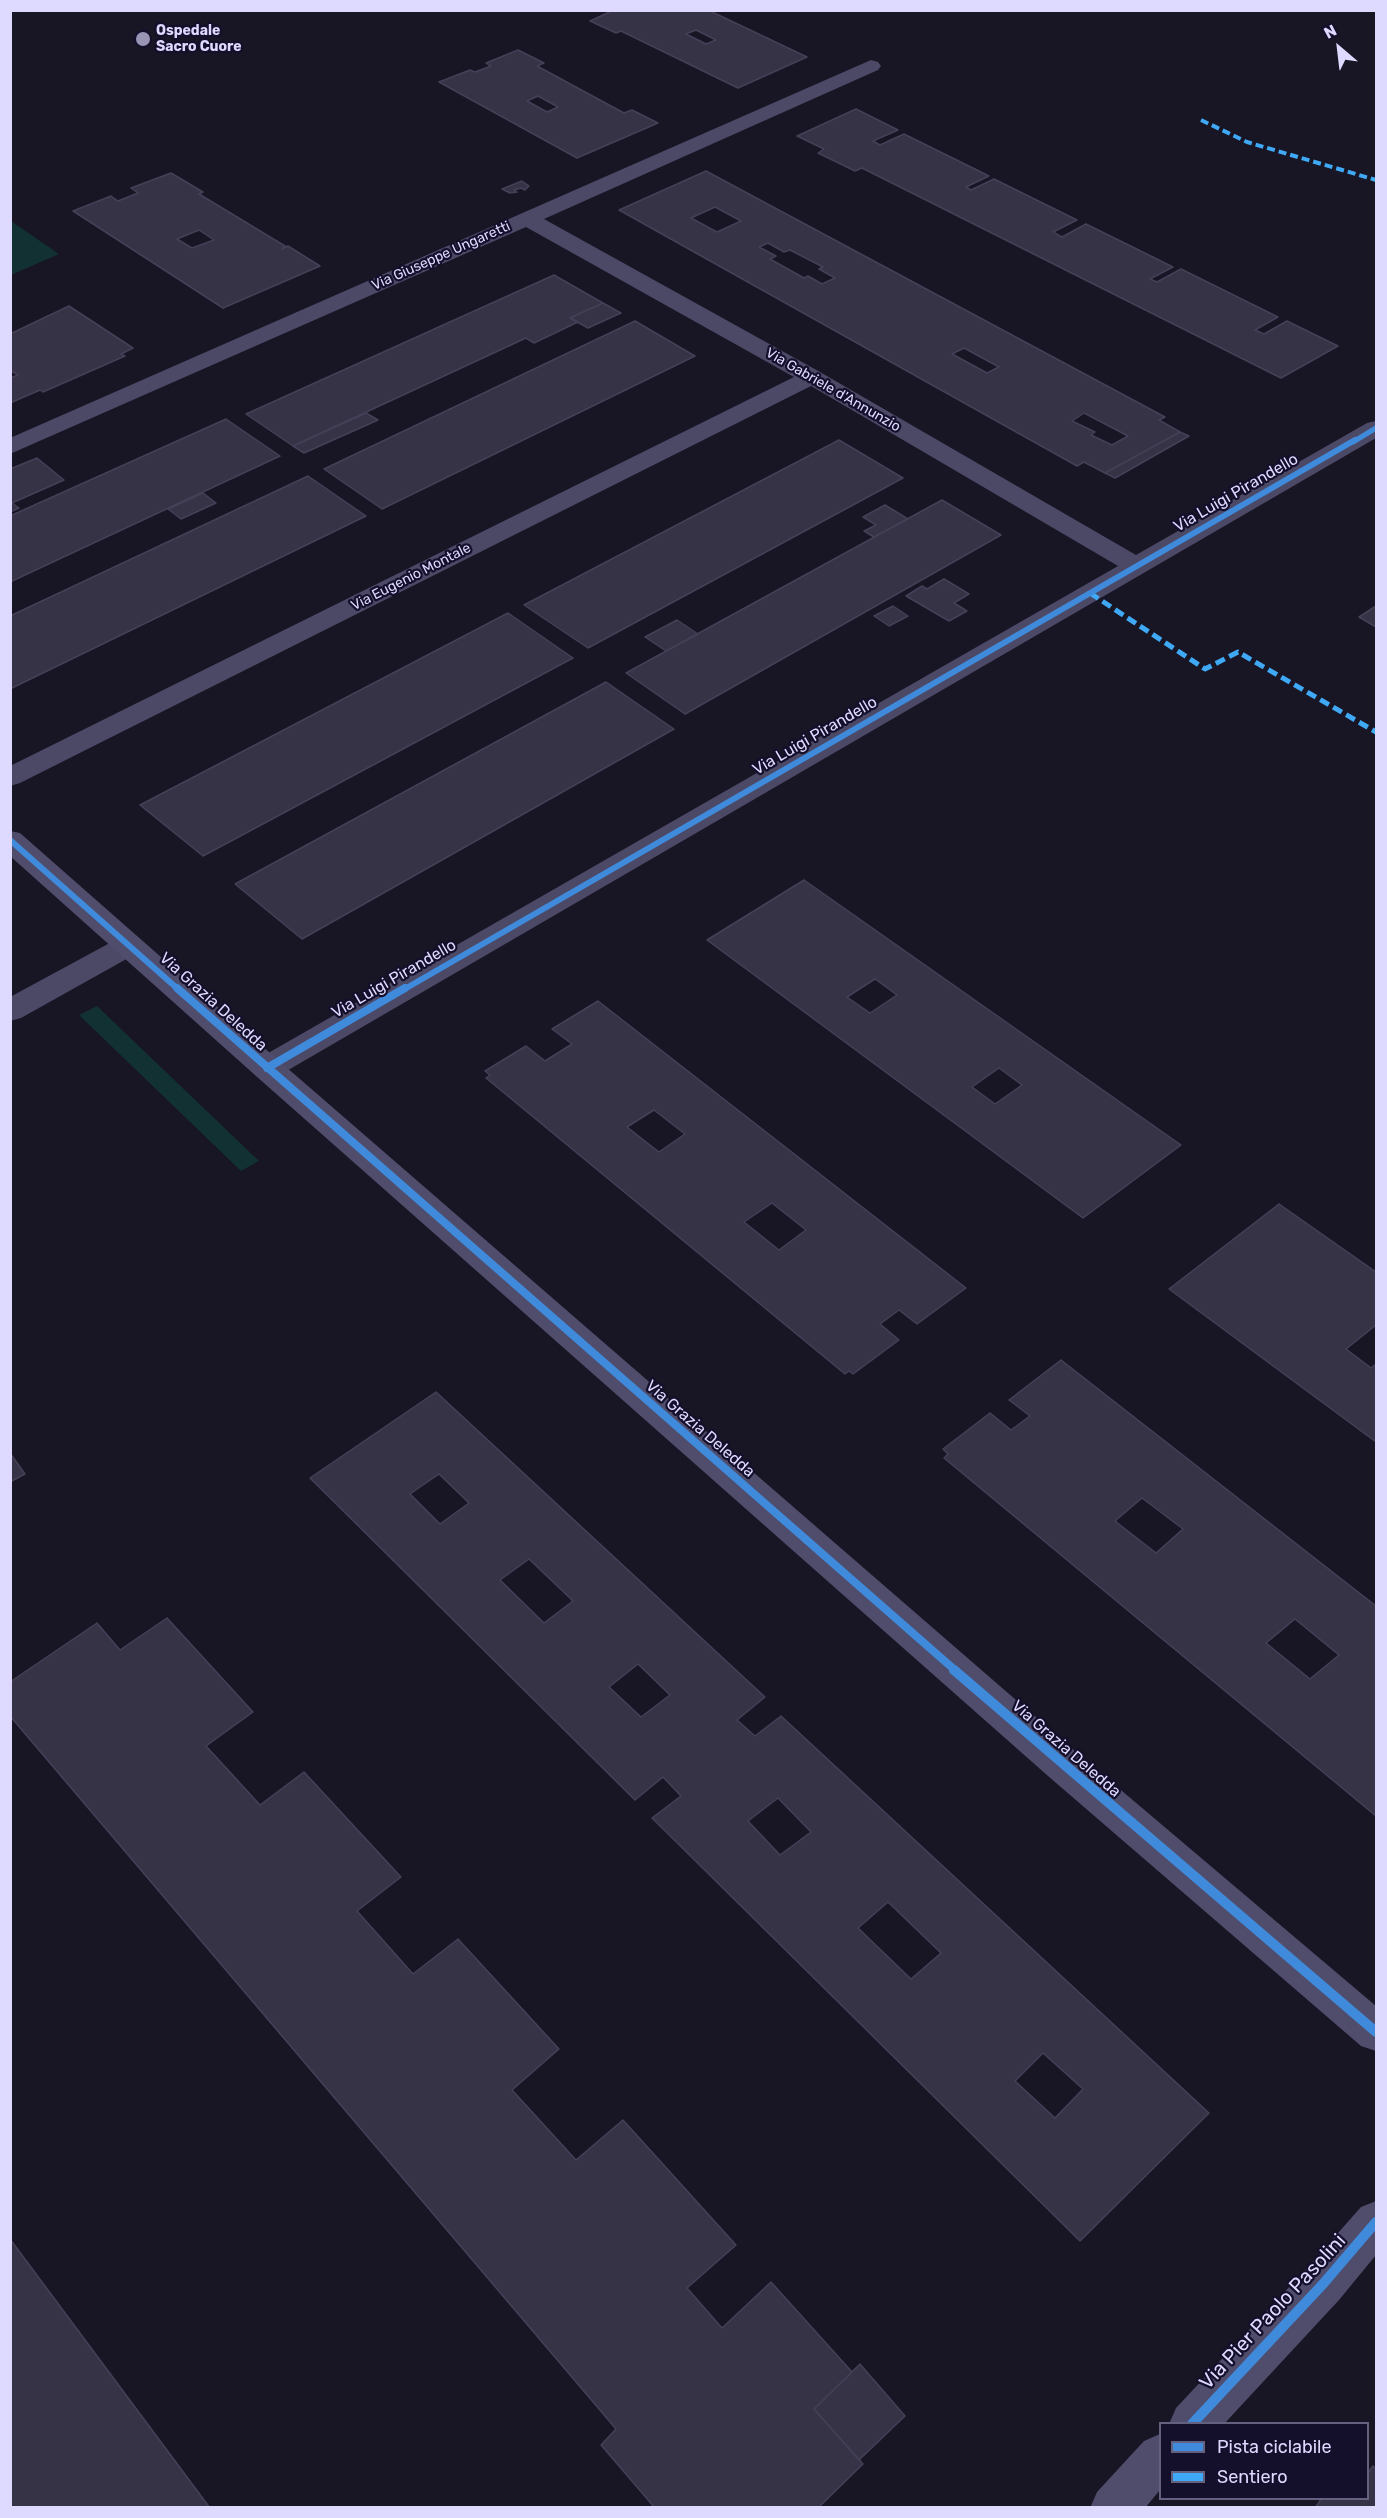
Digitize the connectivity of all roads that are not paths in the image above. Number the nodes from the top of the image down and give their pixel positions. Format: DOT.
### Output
graph roads {
  1 [pos="871,66"];
  2 [pos="527,218"];
  3 [pos="812,376"];
  4 [pos="1377,428"];
  5 [pos="10,447"];
  6 [pos="1136,566"];
  7 [pos="10,777"];
  8 [pos="10,840"];
  9 [pos="129,945"];
  10 [pos="10,1011"];
  11 [pos="267,1068"];
  12 [pos="1377,2032"];
  13 [pos="1377,2222"];
  14 [pos="1194,2422"];
  15 [pos="1159,2459"];
  16 [pos="1113,2508"];
  1 -- 2 [label="street, Via Giuseppe Ungaretti"];
  2 -- 3 [label="street, Via Gabriele d'Annunzio"];
  2 -- 5 [label="street, Via Giuseppe Ungaretti"];
  3 -- 6 [label="street, Via Gabriele d'Annunzio"];
  3 -- 7 [label="street, Via Eugenio Montale"];
  4 -- 6 [label="street, Via Luigi Pirandello"];
  6 -- 11 [label="street, Via Luigi Pirandello"];
  8 -- 9 [label="street, Via Grazia Deledda"];
  9 -- 10 [label="street"];
  9 -- 11 [label="street, Via Grazia Deledda"];
  11 -- 12 [label="street, Via Grazia Deledda"];
  13 -- 14 [label="street, Via Pier Paolo Pasolini"];
  15 -- 16 [label="street"];
}
